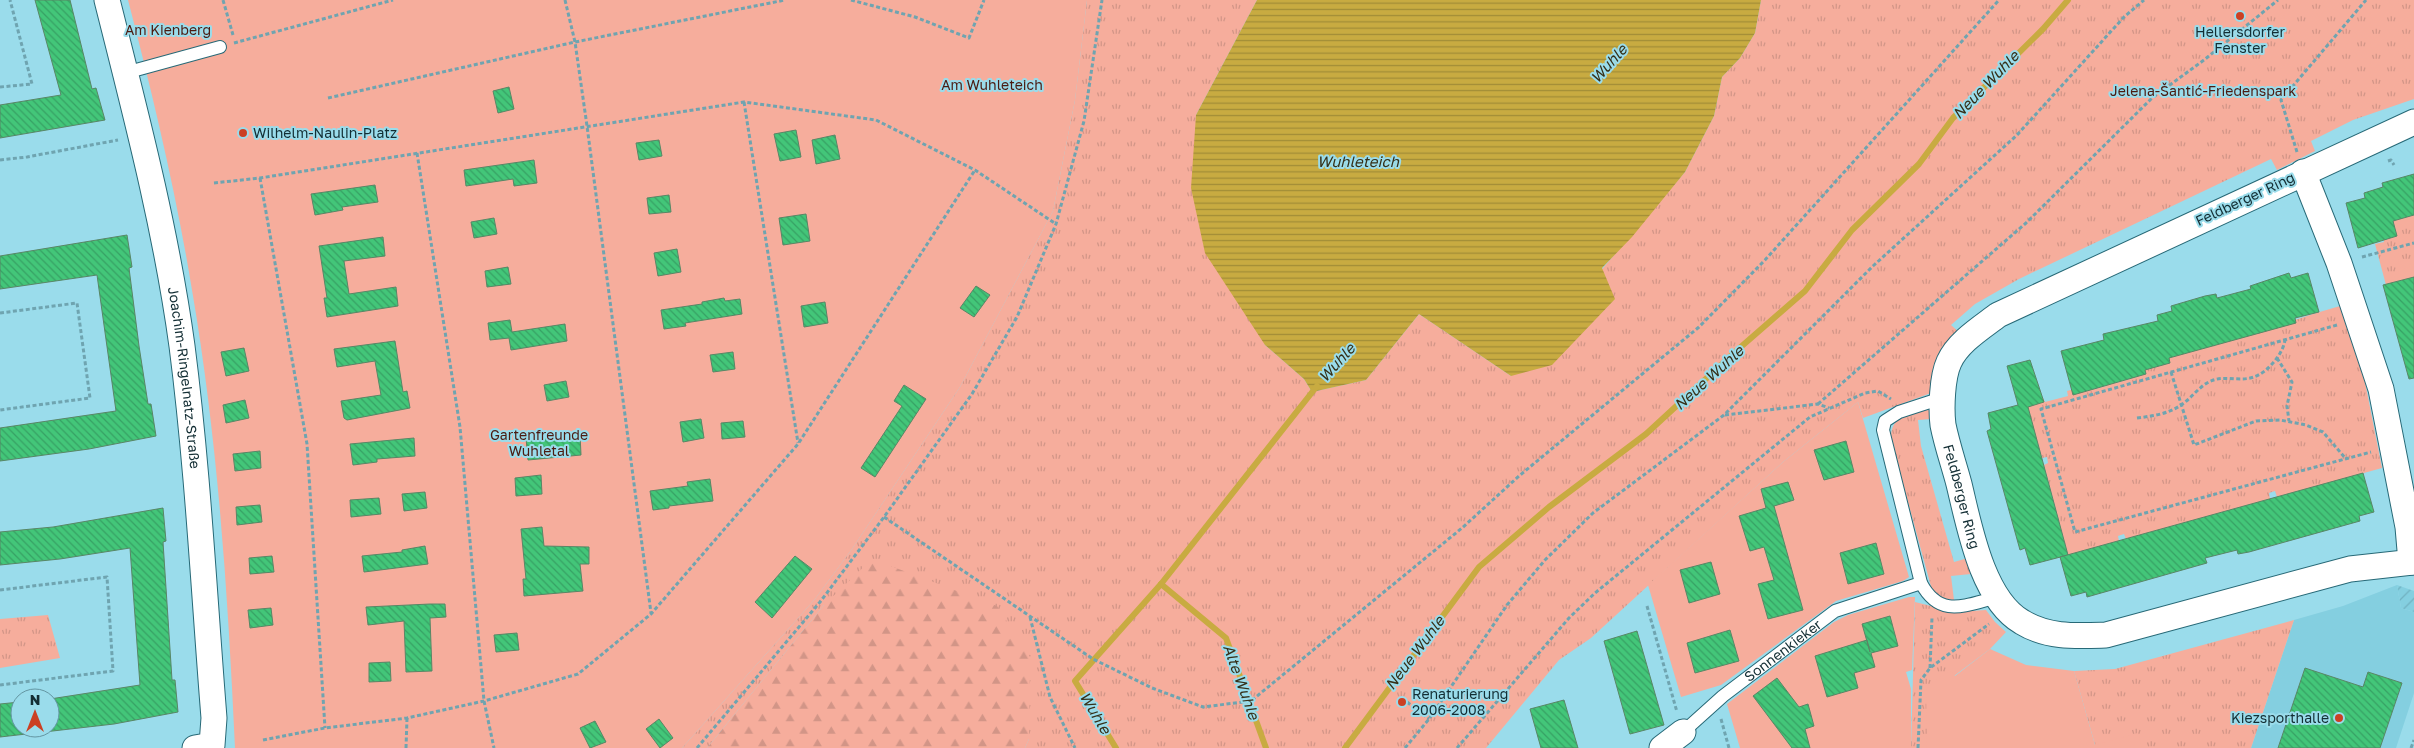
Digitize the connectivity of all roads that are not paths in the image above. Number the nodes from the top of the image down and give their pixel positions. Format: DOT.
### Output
graph roads {
  1 [pos="107,0"];
  2 [pos="220,47"];
  3 [pos="125,73"];
  4 [pos="2414,122"];
  5 [pos="2303,172"];
  6 [pos="1942,398"];
  7 [pos="2412,562"];
  8 [pos="1921,582"];
  9 [pos="2002,603"];
  10 [pos="1683,732"];
  11 [pos="195,748"];
  12 [pos="1662,748"];
  1 -- 3 [label="street, Joachim-Ringelnatz-Straße"];
  2 -- 3 [label="lane"];
  3 -- 11 [label="street, Joachim-Ringelnatz-Straße"];
  4 -- 5 [label="street, Feldberger Ring"];
  5 -- 6 [label="street, Feldberger Ring"];
  5 -- 7 [label="street, Feldberger Ring"];
  6 -- 8 [label="lane"];
  6 -- 9 [label="street, Feldberger Ring"];
  7 -- 9 [label="street, Feldberger Ring"];
  8 -- 9 [label="lane"];
  8 -- 10 [label="lane, Sonnenkieker"];
  10 -- 12 [label="street, Sonnenkieker"];
}
